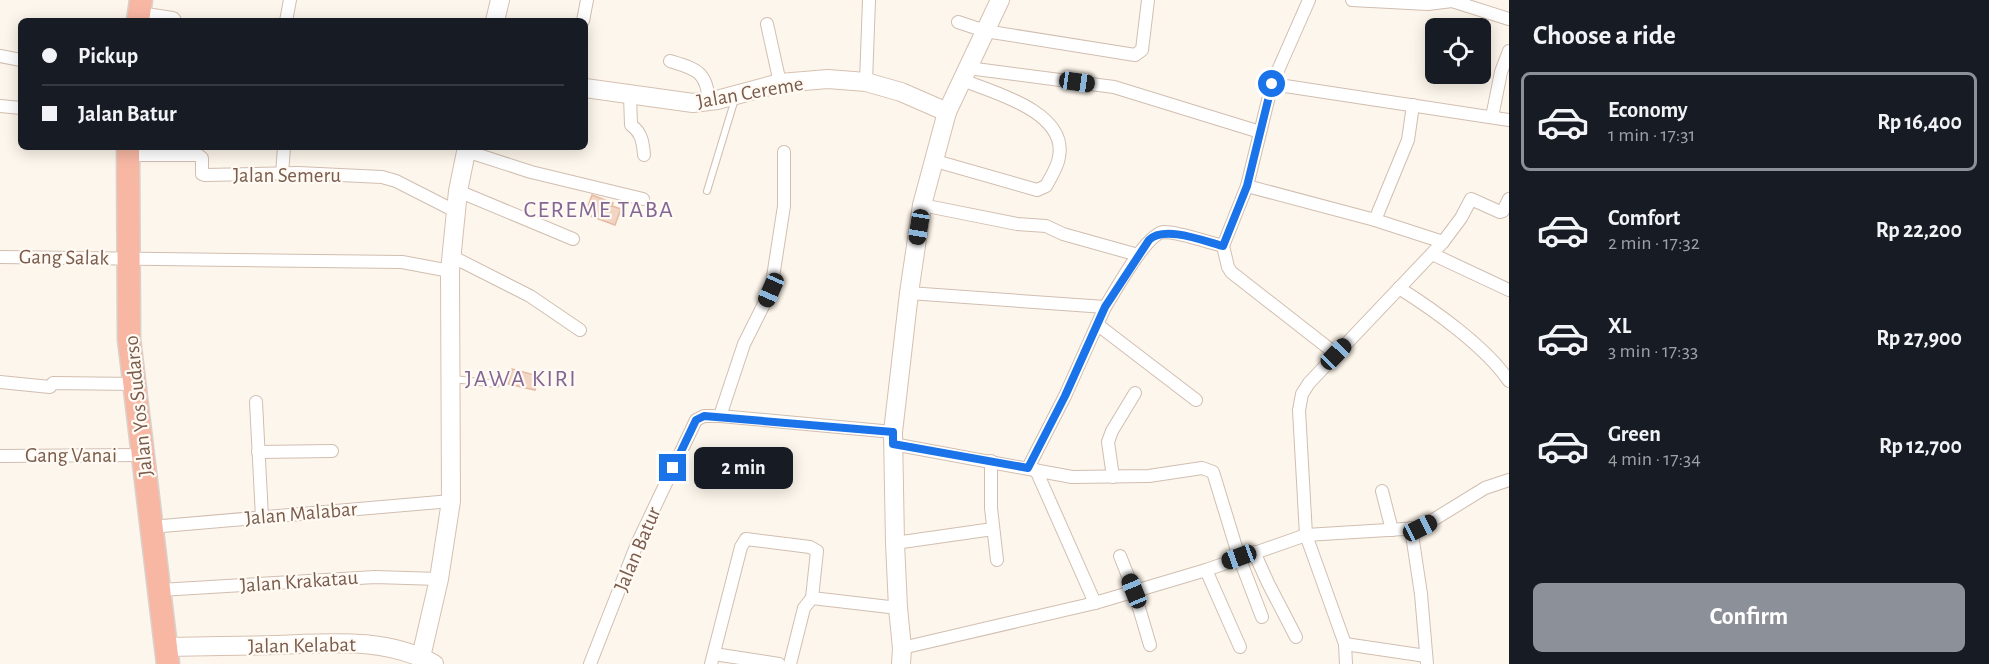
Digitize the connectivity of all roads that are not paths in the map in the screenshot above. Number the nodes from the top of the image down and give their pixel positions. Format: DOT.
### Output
graph roads {
  1 [pos="290,0"];
  2 [pos="500,0"];
  3 [pos="587,0"];
  4 [pos="869,0"];
  5 [pos="1000,0"];
  6 [pos="1148,0"];
  7 [pos="1309,0"];
  8 [pos="1352,0"];
  9 [pos="1386,1"];
  10 [pos="139,12"];
  11 [pos="161,18"];
  12 [pos="287,18"];
  13 [pos="496,18"];
  14 [pos="584,18"];
  15 [pos="1509,19"];
  16 [pos="958,22"];
  17 [pos="767,24"];
  18 [pos="985,31"];
  19 [pos="1509,51"];
  20 [pos="0,56"];
  21 [pos="18,59"];
  22 [pos="670,61"];
  23 [pos="965,74"];
  24 [pos="866,82"];
  25 [pos="780,83"];
  26 [pos="1272,84"];
  27 [pos="588,88"];
  28 [pos="630,95"];
  29 [pos="736,95"];
  30 [pos="710,102"];
  31 [pos="1413,105"];
  32 [pos="0,106"];
  33 [pos="18,108"];
  34 [pos="947,112"];
  35 [pos="1492,117"];
  36 [pos="1509,120"];
  37 [pos="1260,132"];
  38 [pos="284,150"];
  39 [pos="467,150"];
  40 [pos="470,150"];
  41 [pos="128,151"];
  42 [pos="784,152"];
  43 [pos="644,155"];
  44 [pos="932,160"];
  45 [pos="282,174"];
  46 [pos="1247,186"];
  47 [pos="458,191"];
  48 [pos="706,191"];
  49 [pos="643,199"];
  50 [pos="1509,199"];
  51 [pos="922,205"];
  52 [pos="455,211"];
  53 [pos="1375,220"];
  54 [pos="573,239"];
  55 [pos="1443,242"];
  56 [pos="1223,246"];
  57 [pos="1432,254"];
  58 [pos="1138,255"];
  59 [pos="0,257"];
  60 [pos="129,258"];
  61 [pos="450,263"];
  62 [pos="1399,288"];
  63 [pos="1509,290"];
  64 [pos="909,293"];
  65 [pos="1105,307"];
  66 [pos="1098,324"];
  67 [pos="580,330"];
  68 [pos="1336,354"];
  69 [pos="450,379"];
  70 [pos="1509,381"];
  71 [pos="0,382"];
  72 [pos="135,384"];
  73 [pos="496,384"];
  74 [pos="1135,393"];
  75 [pos="1196,400"];
  76 [pos="256,402"];
  77 [pos="720,416"];
  78 [pos="893,438"];
  79 [pos="332,451"];
  80 [pos="258,452"];
  81 [pos="142,455"];
  82 [pos="0,456"];
  83 [pos="991,461"];
  84 [pos="1032,469"];
  85 [pos="1113,477"];
  86 [pos="1509,480"];
  87 [pos="1382,491"];
  88 [pos="451,501"];
  89 [pos="262,517"];
  90 [pos="151,527"];
  91 [pos="1412,528"];
  92 [pos="993,529"];
  93 [pos="1392,530"];
  94 [pos="1306,535"];
  95 [pos="896,543"];
  96 [pos="1254,552"];
  97 [pos="1120,556"];
  98 [pos="1239,557"];
  99 [pos="997,560"];
  100 [pos="1206,570"];
  101 [pos="439,579"];
  102 [pos="160,590"];
  103 [pos="1134,591"];
  104 [pos="812,598"];
  105 [pos="1095,603"];
  106 [pos="898,608"];
  107 [pos="1262,617"];
  108 [pos="1296,637"];
  109 [pos="1345,644"];
  110 [pos="1150,645"];
  111 [pos="1240,646"];
  112 [pos="167,656"];
  113 [pos="902,656"];
  114 [pos="712,659"];
  115 [pos="427,660"];
  116 [pos="1426,660"];
  117 [pos="766,663"];
  118 [pos="590,664"];
  119 [pos="779,664"];
  120 [pos="790,664"];
  121 [pos="1346,664"];
  1 -- 12 [label="street"];
  2 -- 13 [label="street"];
  3 -- 14 [label="street"];
  4 -- 24 [label="street"];
  5 -- 18 [label="street"];
  6 -- 18 [label="street"];
  7 -- 26 [label="street"];
  8 -- 9 [label="street"];
  9 -- 15 [label="street"];
  10 -- 11 [label="street"];
  16 -- 18 [label="street"];
  17 -- 25 [label="street"];
  18 -- 23 [label="street"];
  19 -- 35 [label="street"];
  20 -- 21 [label="street"];
  22 -- 30 [label="street"];
  23 -- 34 [label="street"];
  23 -- 37 [label="street"];
  23 -- 44 [label="street"];
  24 -- 25 [label="street, Jalan Cereme"];
  24 -- 34 [label="street, Jalan Cereme"];
  25 -- 29 [label="street, Jalan Cereme"];
  26 -- 31 [label="street"];
  26 -- 37 [label="street"];
  27 -- 28 [label="street, Jalan Cereme"];
  28 -- 30 [label="street, Jalan Cereme"];
  28 -- 43 [label="street"];
  29 -- 30 [label="street, Jalan Cereme"];
  29 -- 48 [label="lane"];
  31 -- 35 [label="street"];
  31 -- 53 [label="street"];
  32 -- 33 [label="street"];
  34 -- 44 [label="street"];
  35 -- 36 [label="street"];
  37 -- 46 [label="street"];
  38 -- 45 [label="street"];
  39 -- 47 [label="street"];
  40 -- 49 [label="street"];
  41 -- 45 [label="street, Jalan Semeru"];
  41 -- 60 [label="highway, Jalan Yos Sudarso"];
  42 -- 77 [label="street"];
  44 -- 51 [label="street"];
  45 -- 52 [label="street, Jalan Semeru"];
  46 -- 53 [label="street"];
  46 -- 56 [label="street"];
  47 -- 52 [label="street"];
  47 -- 54 [label="street"];
  50 -- 55 [label="street"];
  51 -- 58 [label="street"];
  51 -- 64 [label="street"];
  52 -- 61 [label="street"];
  53 -- 55 [label="street"];
  55 -- 57 [label="street"];
  56 -- 58 [label="street"];
  56 -- 68 [label="street"];
  57 -- 62 [label="street"];
  57 -- 63 [label="street"];
  58 -- 65 [label="street"];
  59 -- 60 [label="street, Gang Salak"];
  60 -- 61 [label="street, Gang Salak"];
  60 -- 72 [label="highway, Jalan Yos Sudarso"];
  61 -- 67 [label="street, Gang Salak"];
  61 -- 69 [label="street"];
  62 -- 68 [label="street"];
  62 -- 70 [label="street"];
  64 -- 65 [label="street"];
  64 -- 78 [label="street"];
  65 -- 66 [label="street"];
  66 -- 75 [label="street"];
  66 -- 84 [label="street"];
  68 -- 94 [label="street"];
  69 -- 73 [label="lane"];
  69 -- 88 [label="street"];
  71 -- 72 [label="street"];
  72 -- 81 [label="highway, Jalan Yos Sudarso"];
  74 -- 85 [label="street"];
  76 -- 80 [label="street"];
  77 -- 78 [label="street, Jalan Batur"];
  77 -- 118 [label="street, Jalan Batur"];
  78 -- 83 [label="street, Jalan Batur"];
  78 -- 95 [label="street"];
  79 -- 80 [label="street"];
  80 -- 89 [label="street"];
  81 -- 82 [label="street, Gang Vanai"];
  81 -- 90 [label="highway, Jalan Yos Sudarso"];
  83 -- 84 [label="street, Jalan Batur"];
  83 -- 92 [label="street"];
  84 -- 85 [label="street, Jalan Batur"];
  84 -- 105 [label="street"];
  85 -- 98 [label="street, Jalan Batur"];
  86 -- 91 [label="street"];
  87 -- 93 [label="street"];
  88 -- 89 [label="street, Jalan Malabar"];
  88 -- 101 [label="street"];
  89 -- 90 [label="street, Jalan Malabar"];
  90 -- 102 [label="highway, Jalan Yos Sudarso"];
  91 -- 93 [label="street"];
  91 -- 116 [label="street"];
  92 -- 95 [label="street"];
  92 -- 99 [label="street"];
  93 -- 94 [label="street"];
  94 -- 96 [label="street"];
  94 -- 109 [label="street"];
  95 -- 106 [label="street"];
  96 -- 98 [label="street"];
  96 -- 108 [label="street"];
  97 -- 103 [label="street"];
  98 -- 100 [label="street"];
  98 -- 107 [label="street"];
  100 -- 103 [label="street"];
  100 -- 111 [label="street"];
  101 -- 102 [label="street, Jalan Krakatau"];
  101 -- 115 [label="street"];
  102 -- 112 [label="highway, Jalan Yos Sudarso"];
  103 -- 105 [label="street"];
  103 -- 110 [label="street"];
  104 -- 106 [label="street"];
  104 -- 114 [label="street"];
  104 -- 120 [label="street"];
  105 -- 113 [label="street"];
  106 -- 113 [label="street"];
  109 -- 116 [label="street"];
  109 -- 121 [label="street"];
  112 -- 115 [label="street, Jalan Kelabat"];
  114 -- 117 [label="street"];
  117 -- 119 [label="street"];
}
